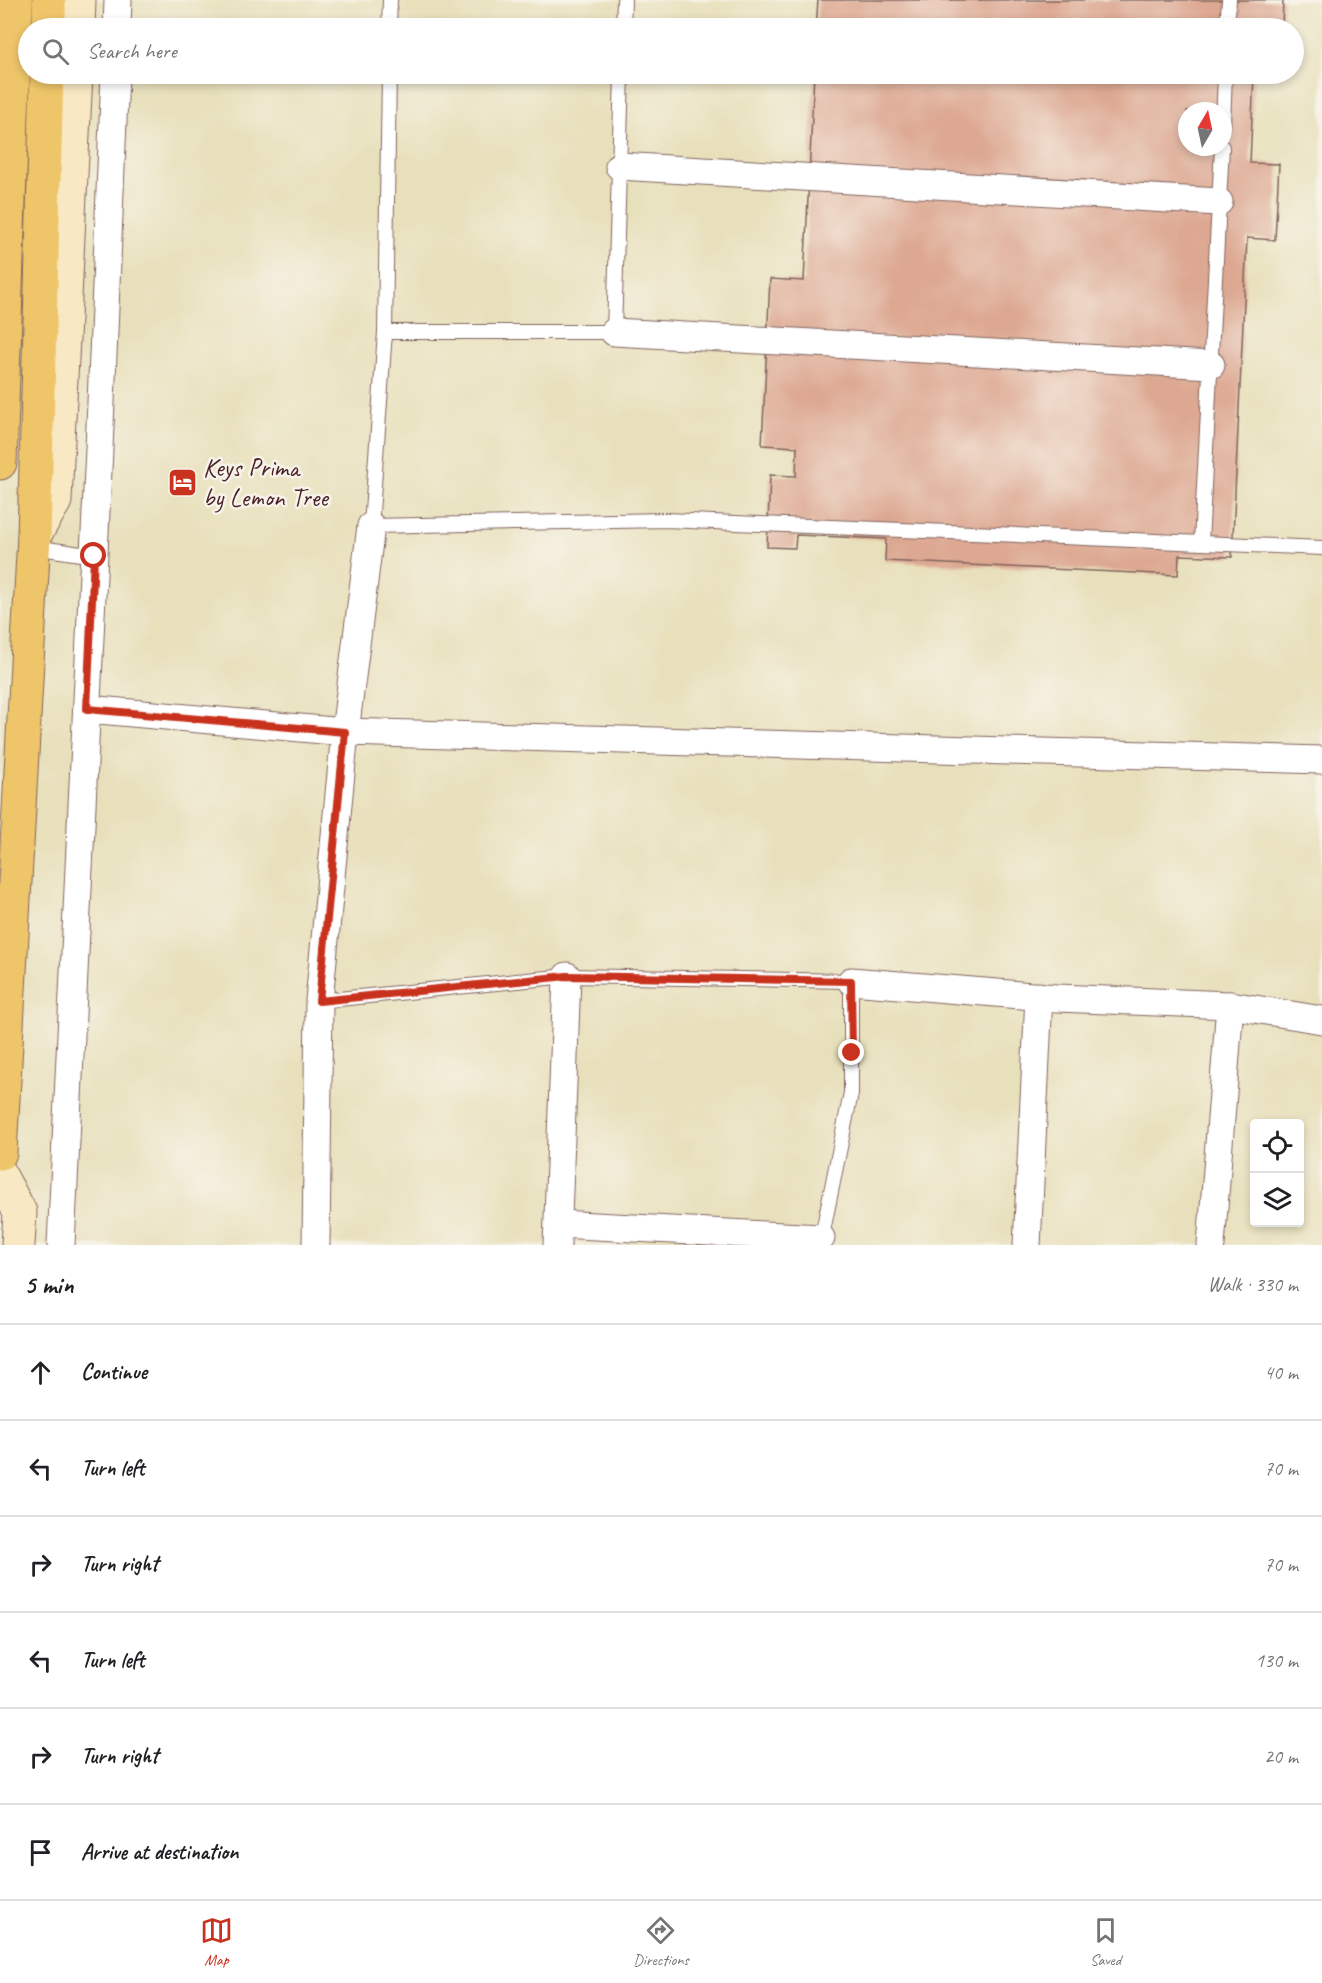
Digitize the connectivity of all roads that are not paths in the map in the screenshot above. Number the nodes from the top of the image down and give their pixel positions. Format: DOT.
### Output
graph roads {
  1 [pos="15,0"];
  2 [pos="118,0"];
  3 [pos="390,0"];
  4 [pos="624,0"];
  5 [pos="1229,0"];
  6 [pos="117,18"];
  7 [pos="389,18"];
  8 [pos="623,18"];
  9 [pos="1228,18"];
  10 [pos="47,84"];
  11 [pos="76,84"];
  12 [pos="115,84"];
  13 [pos="389,84"];
  14 [pos="622,84"];
  15 [pos="1225,84"];
  16 [pos="1224,102"];
  17 [pos="1222,156"];
  18 [pos="619,165"];
  19 [pos="1219,202"];
  20 [pos="385,332"];
  21 [pos="614,332"];
  22 [pos="1211,365"];
  23 [pos="0,463"];
  24 [pos="371,526"];
  25 [pos="33,541"];
  26 [pos="1202,543"];
  27 [pos="1322,548"];
  28 [pos="94,556"];
  29 [pos="87,709"];
  30 [pos="345,732"];
  31 [pos="1322,760"];
  32 [pos="567,976"];
  33 [pos="851,981"];
  34 [pos="1040,996"];
  35 [pos="319,1001"];
  36 [pos="1230,1005"];
  37 [pos="1322,1020"];
  38 [pos="0,1153"];
  39 [pos="0,1175"];
  40 [pos="557,1234"];
  41 [pos="821,1241"];
  42 [pos="18,1245"];
  43 [pos="61,1245"];
  44 [pos="316,1245"];
  45 [pos="1027,1245"];
  46 [pos="1211,1245"];
  1 -- 23 [label="main road"];
  2 -- 6 [label="street"];
  3 -- 7 [label="lane"];
  4 -- 8 [label="lane"];
  5 -- 9 [label="lane"];
  10 -- 25 [label="main road"];
  11 -- 25 [label="street"];
  12 -- 28 [label="street"];
  13 -- 20 [label="lane"];
  14 -- 18 [label="lane"];
  15 -- 16 [label="lane"];
  17 -- 19 [label="lane"];
  18 -- 19 [label="street"];
  18 -- 21 [label="lane"];
  19 -- 22 [label="lane"];
  20 -- 21 [label="lane"];
  20 -- 24 [label="lane"];
  21 -- 22 [label="street"];
  22 -- 26 [label="lane"];
  24 -- 26 [label="lane"];
  24 -- 30 [label="street"];
  25 -- 28 [label="lane"];
  25 -- 38 [label="main road"];
  26 -- 27 [label="lane"];
  28 -- 29 [label="street"];
  29 -- 30 [label="street"];
  29 -- 43 [label="street"];
  30 -- 31 [label="street"];
  30 -- 35 [label="street"];
  32 -- 33 [label="lane"];
  32 -- 35 [label="lane"];
  32 -- 40 [label="street"];
  33 -- 34 [label="street"];
  33 -- 41 [label="lane"];
  34 -- 36 [label="street"];
  34 -- 45 [label="street"];
  35 -- 44 [label="street"];
  36 -- 37 [label="street"];
  36 -- 46 [label="street"];
  39 -- 42 [label="street"];
  40 -- 41 [label="street"];
}
